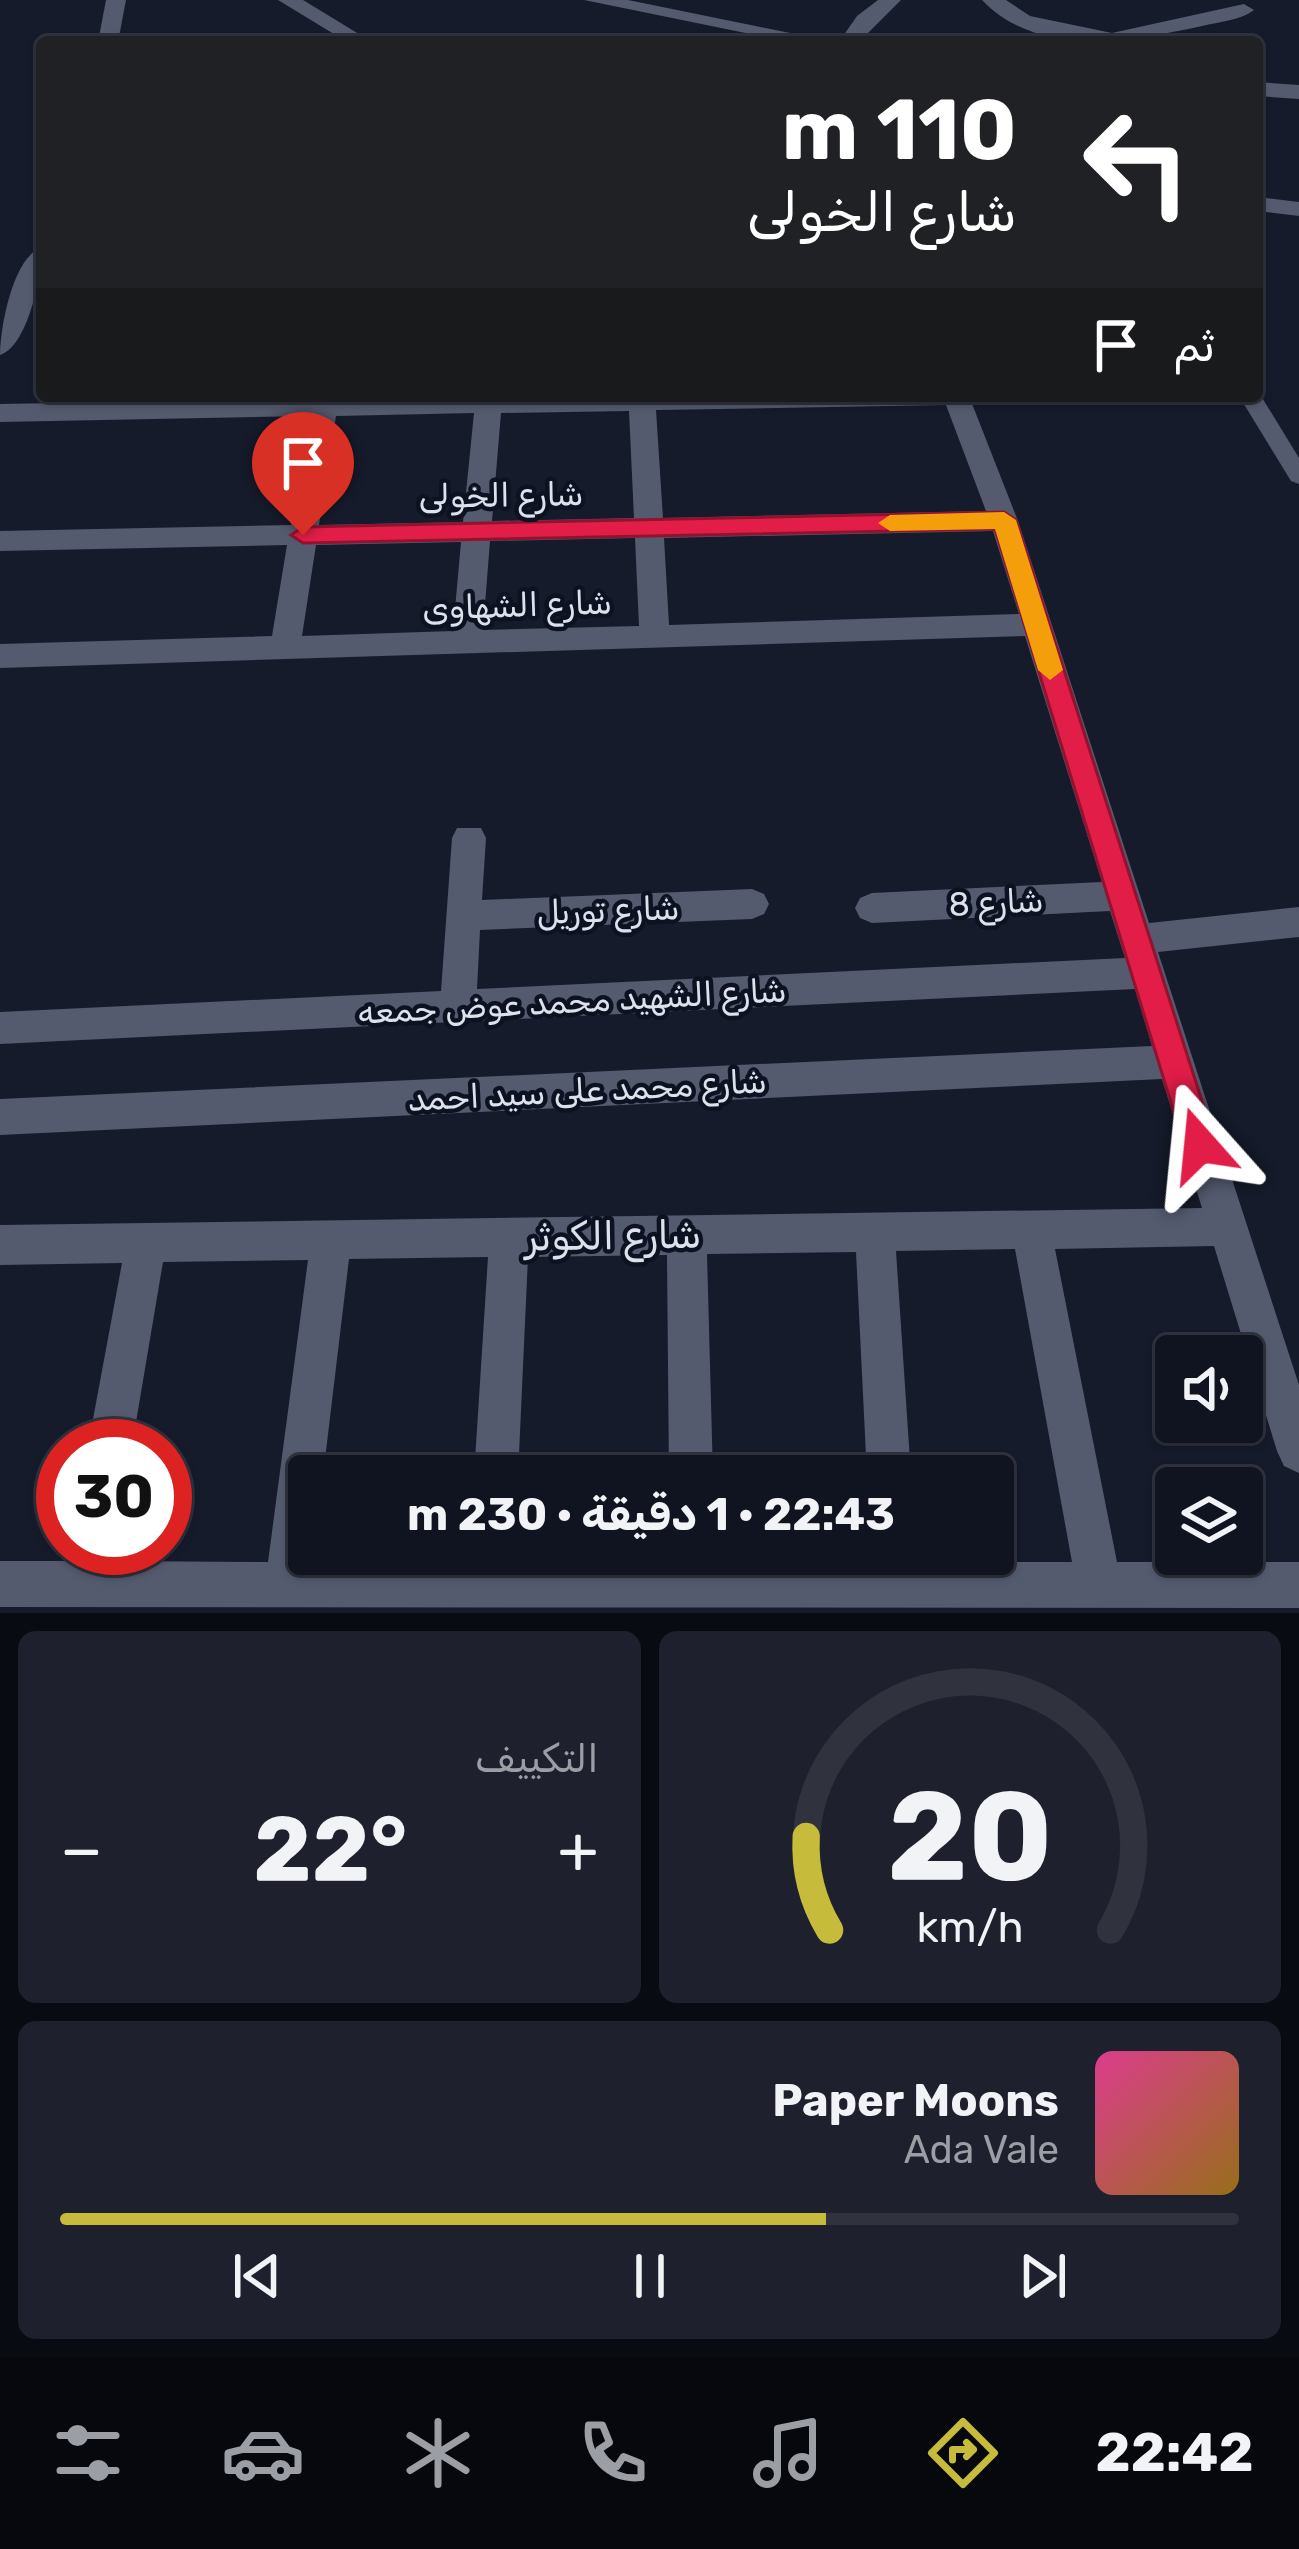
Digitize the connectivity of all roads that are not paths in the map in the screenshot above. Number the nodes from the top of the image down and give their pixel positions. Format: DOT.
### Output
graph roads {
  1 [pos="116,0"];
  2 [pos="288,0"];
  3 [pos="594,0"];
  4 [pos="891,0"];
  5 [pos="992,0"];
  6 [pos="1244,10"];
  7 [pos="109,36"];
  8 [pos="351,36"];
  9 [pos="791,36"];
  10 [pos="853,36"];
  11 [pos="1095,36"];
  12 [pos="1139,36"];
  13 [pos="1263,89"];
  14 [pos="1299,92"];
  15 [pos="1263,205"];
  16 [pos="1299,209"];
  17 [pos="36,266"];
  18 [pos="22,293"];
  19 [pos="0,347"];
  20 [pos="401,402"];
  21 [pos="432,402"];
  22 [pos="537,402"];
  23 [pos="642,402"];
  24 [pos="958,402"];
  25 [pos="1254,402"];
  26 [pos="488,405"];
  27 [pos="324,408"];
  28 [pos="0,413"];
  29 [pos="1299,476"];
  30 [pos="1004,520"];
  31 [pos="649,528"];
  32 [pos="477,531"];
  33 [pos="303,535"];
  34 [pos="0,541"];
  35 [pos="1036,625"];
  36 [pos="655,636"];
  37 [pos="466,642"];
  38 [pos="285,647"];
  39 [pos="0,656"];
  40 [pos="469,838"];
  41 [pos="1120,896"];
  42 [pos="752,904"];
  43 [pos="872,908"];
  44 [pos="464,916"];
  45 [pos="1299,922"];
  46 [pos="1139,957"];
  47 [pos="458,1006"];
  48 [pos="0,1028"];
  49 [pos="1174,1062"];
  50 [pos="0,1117"];
  51 [pos="1226,1227"];
  52 [pos="1030,1230"];
  53 [pos="874,1232"];
  54 [pos="687,1234"];
  55 [pos="509,1238"];
  56 [pos="331,1240"];
  57 [pos="146,1243"];
  58 [pos="0,1245"];
  59 [pos="115,1419"];
  60 [pos="1299,1451"];
  61 [pos="497,1455"];
  62 [pos="691,1455"];
  63 [pos="888,1455"];
  64 [pos="44,1575"];
  65 [pos="188,1575"];
  66 [pos="409,1575"];
  67 [pos="971,1575"];
  68 [pos="0,1584"];
  69 [pos="287,1584"];
  70 [pos="1099,1585"];
  71 [pos="1299,1585"];
  1 -- 7 [label="street"];
  2 -- 8 [label="street"];
  3 -- 9 [label="street"];
  4 -- 10 [label="street"];
  5 -- 11 [label="street"];
  6 -- 12 [label="street"];
  13 -- 14 [label="street"];
  15 -- 16 [label="street"];
  17 -- 18 [label="street"];
  18 -- 19 [label="street"];
  20 -- 27 [label="street"];
  21 -- 26 [label="street"];
  22 -- 26 [label="street"];
  23 -- 31 [label="street"];
  24 -- 30 [label="street"];
  25 -- 29 [label="lane"];
  26 -- 32 [label="street"];
  27 -- 28 [label="street"];
  27 -- 33 [label="street"];
  30 -- 31 [label="street, شارع الخولى"];
  30 -- 35 [label="street"];
  31 -- 32 [label="street, شارع الخولى"];
  31 -- 36 [label="street"];
  32 -- 33 [label="street, شارع الخولى"];
  32 -- 37 [label="street"];
  33 -- 34 [label="street, شارع الخولى"];
  33 -- 38 [label="street"];
  35 -- 36 [label="street, شارع الشهاوى"];
  35 -- 41 [label="street"];
  36 -- 37 [label="street, شارع الشهاوى"];
  37 -- 38 [label="street, شارع الشهاوى"];
  38 -- 39 [label="street, شارع الشهاوى"];
  40 -- 44 [label="street"];
  41 -- 43 [label="street, شارع 8"];
  41 -- 46 [label="street"];
  42 -- 44 [label="street, شارع توريل"];
  44 -- 47 [label="street"];
  45 -- 46 [label="street, شارع الشهيد محمد عوض جمعه"];
  46 -- 47 [label="street, شارع الشهيد محمد عوض جمعه"];
  46 -- 49 [label="street"];
  47 -- 48 [label="street, شارع الشهيد محمد عوض جمعه"];
  49 -- 50 [label="street, شارع محمد على سيد احمد"];
  49 -- 51 [label="street"];
  51 -- 52 [label="street, شارع الكوثر"];
  51 -- 60 [label="street"];
  52 -- 53 [label="street, شارع الكوثر"];
  52 -- 70 [label="street"];
  53 -- 54 [label="street, شارع الكوثر"];
  53 -- 63 [label="street"];
  54 -- 55 [label="street, شارع الكوثر"];
  54 -- 62 [label="street"];
  55 -- 56 [label="street, شارع الكوثر"];
  55 -- 61 [label="street"];
  56 -- 57 [label="street, شارع الكوثر"];
  56 -- 69 [label="street"];
  57 -- 58 [label="street, شارع الكوثر"];
  57 -- 59 [label="street"];
  64 -- 68 [label="street"];
  65 -- 69 [label="street"];
  66 -- 69 [label="street"];
  67 -- 70 [label="street"];
  70 -- 71 [label="street"];
}
